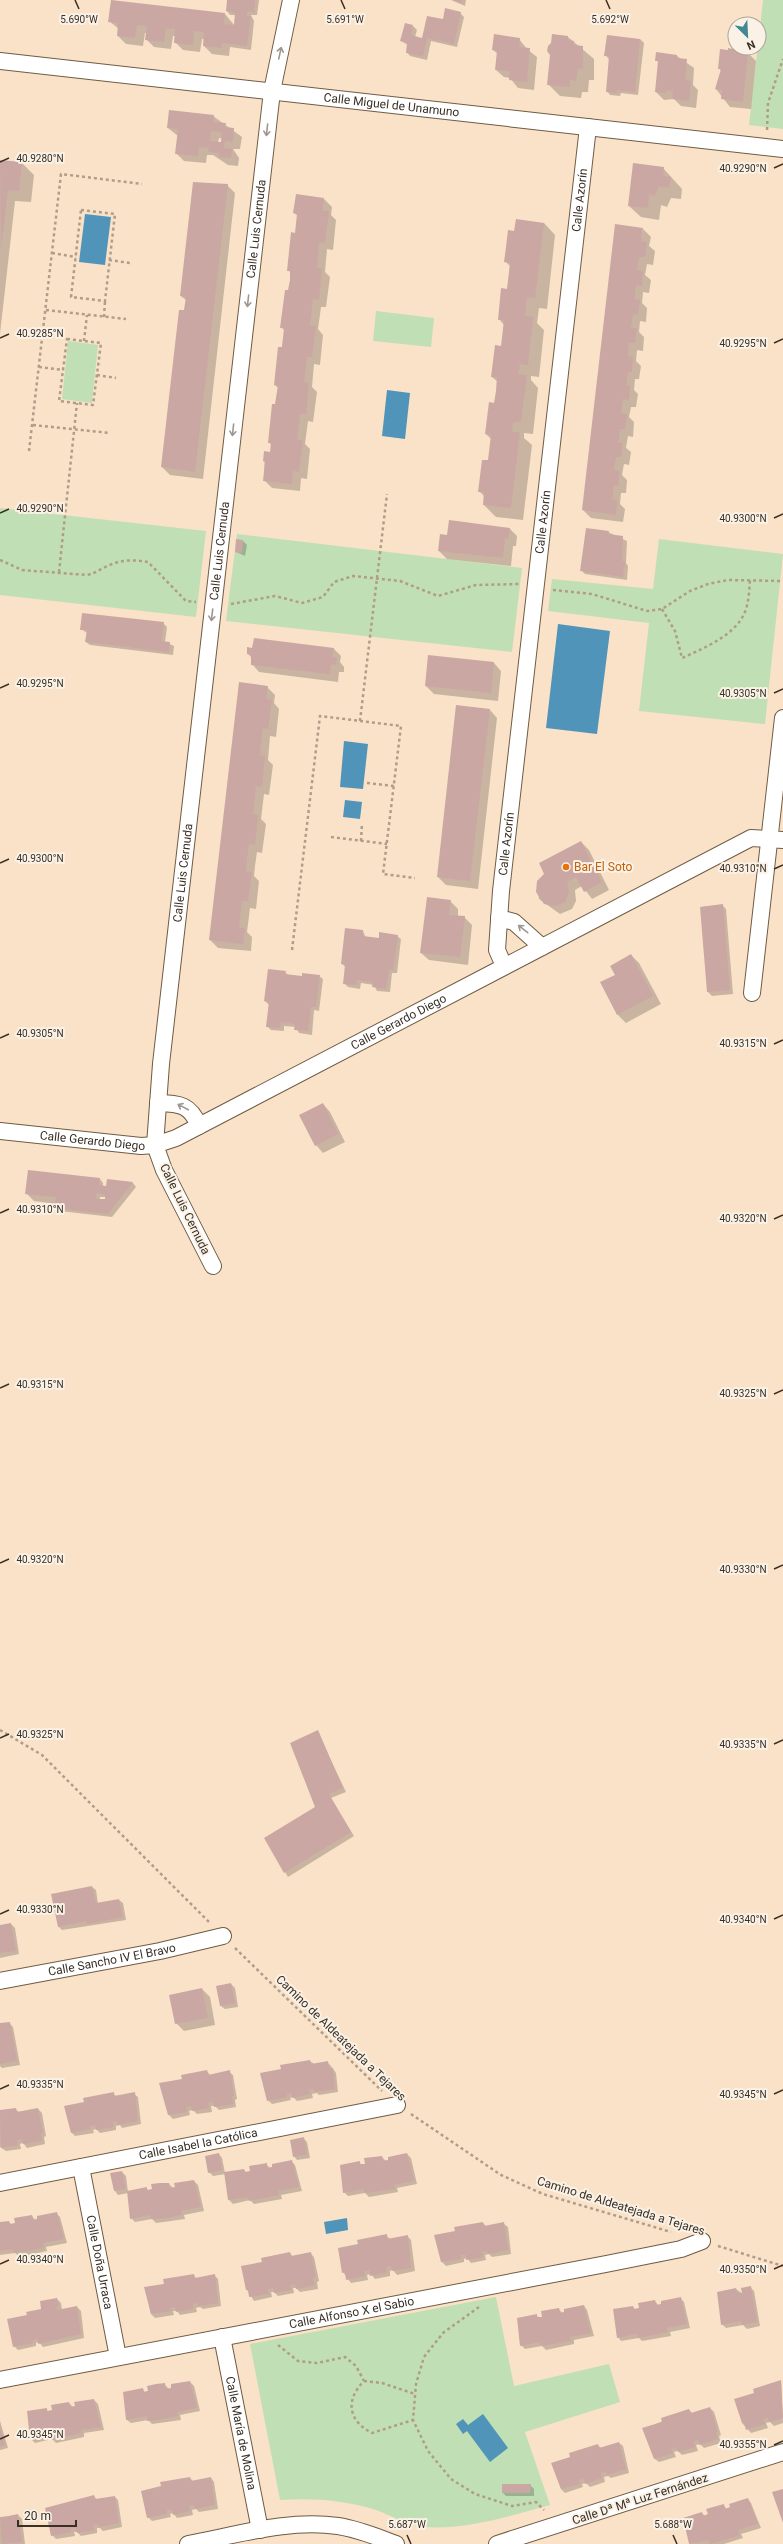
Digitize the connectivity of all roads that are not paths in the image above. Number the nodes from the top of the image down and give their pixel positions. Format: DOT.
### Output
graph roads {
  1 [pos="291,0"];
  2 [pos="0,60"];
  3 [pos="272,91"];
  4 [pos="588,127"];
  5 [pos="783,149"];
  6 [pos="783,718"];
  7 [pos="776,840"];
  8 [pos="499,918"];
  9 [pos="542,947"];
  10 [pos="504,966"];
  11 [pos="752,993"];
  12 [pos="158,1103"];
  13 [pos="199,1126"];
  14 [pos="0,1131"];
  15 [pos="155,1145"];
  16 [pos="213,1266"];
  17 [pos="223,1936"];
  18 [pos="0,1981"];
  19 [pos="397,2105"];
  20 [pos="81,2167"];
  21 [pos="0,2183"];
  22 [pos="702,2241"];
  23 [pos="222,2337"];
  24 [pos="118,2357"];
  25 [pos="0,2380"];
  26 [pos="783,2452"];
  27 [pos="260,2530"];
  28 [pos="188,2544"];
  29 [pos="396,2544"];
  30 [pos="497,2544"];
  3 -- 1 [label="street, Calle Luis Cernuda, one-way"];
  2 -- 3 [label="street, Calle Miguel de Unamuno"];
  3 -- 4 [label="street, Calle Miguel de Unamuno"];
  3 -- 12 [label="street, Calle Luis Cernuda, one-way"];
  4 -- 5 [label="street, Calle Miguel de Unamuno"];
  4 -- 8 [label="street, Calle Azorín"];
  6 -- 7 [label="street"];
  7 -- 9 [label="street, Calle Gerardo Diego"];
  7 -- 11 [label="street"];
  9 -- 8 [label="street, one-way"];
  8 -- 10 [label="street, Calle Azorín"];
  9 -- 10 [label="street, Calle Gerardo Diego"];
  10 -- 13 [label="street, Calle Gerardo Diego"];
  13 -- 12 [label="street, one-way"];
  12 -- 15 [label="street, Calle Luis Cernuda"];
  13 -- 15 [label="street, Calle Gerardo Diego"];
  14 -- 15 [label="street, Calle Gerardo Diego"];
  15 -- 16 [label="street, Calle Luis Cernuda"];
  17 -- 18 [label="street, Calle Sancho IV El Bravo"];
  19 -- 20 [label="street, Calle Isabel la Católica"];
  20 -- 21 [label="street, Calle Isabel la Católica"];
  20 -- 24 [label="street, Calle Doña Urraca"];
  22 -- 23 [label="street, Calle Alfonso X el Sabio"];
  23 -- 24 [label="street, Calle Alfonso X el Sabio"];
  23 -- 27 [label="street, Calle María de Molina"];
  24 -- 25 [label="street, Calle Alfonso X el Sabio"];
  26 -- 30 [label="street, Calle Dª Mª Luz Fernández"];
  27 -- 28 [label="street"];
  27 -- 29 [label="street"];
}
